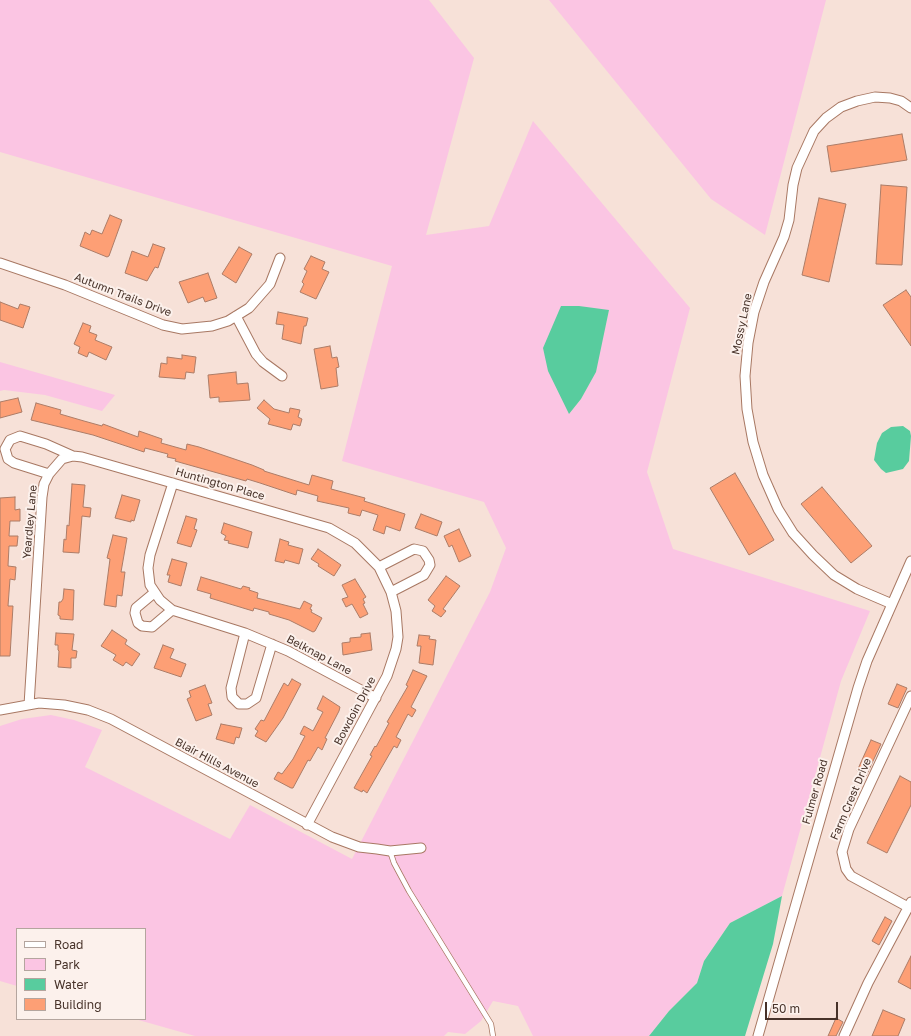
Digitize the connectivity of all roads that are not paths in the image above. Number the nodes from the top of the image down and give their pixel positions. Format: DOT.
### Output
graph roads {
  1 [pos="911,108"];
  2 [pos="280,258"];
  3 [pos="0,263"];
  4 [pos="236,316"];
  5 [pos="282,376"];
  6 [pos="73,456"];
  7 [pos="48,474"];
  8 [pos="173,483"];
  9 [pos="911,561"];
  10 [pos="379,567"];
  11 [pos="154,593"];
  12 [pos="392,596"];
  13 [pos="892,604"];
  14 [pos="172,610"];
  15 [pos="245,633"];
  16 [pos="272,644"];
  17 [pos="911,696"];
  18 [pos="376,698"];
  19 [pos="29,704"];
  20 [pos="0,710"];
  21 [pos="307,825"];
  22 [pos="421,848"];
  23 [pos="390,851"];
  24 [pos="909,905"];
  25 [pos="493,1036"];
  26 [pos="758,1036"];
  27 [pos="844,1036"];
  1 -- 13 [label="street, Mossy Lane"];
  2 -- 4 [label="street, Autumn Trails Drive"];
  3 -- 4 [label="street, Autumn Trails Drive"];
  4 -- 5 [label="street"];
  6 -- 7 [label="street"];
  6 -- 7 [label="street, Yeardley Lane"];
  6 -- 8 [label="street, Huntington Place"];
  7 -- 19 [label="street, Yeardley Lane"];
  8 -- 10 [label="street, Huntington Place"];
  8 -- 11 [label="street"];
  9 -- 13 [label="street, Fulmer Road"];
  10 -- 12 [label="street, Huntington Place"];
  10 -- 12 [label="street"];
  11 -- 14 [label="street, Belknap Lane"];
  11 -- 14 [label="street"];
  12 -- 18 [label="street, Bowdoin Drive"];
  13 -- 26 [label="street, Fulmer Road"];
  14 -- 15 [label="street, Belknap Lane"];
  15 -- 16 [label="street, Belknap Lane"];
  15 -- 16 [label="street, Belknap Lane"];
  16 -- 18 [label="street, Belknap Lane"];
  17 -- 24 [label="street, Farm Crest Drive"];
  18 -- 21 [label="street, Bowdoin Drive"];
  19 -- 20 [label="street, Blair Hills Avenue"];
  19 -- 21 [label="street, Blair Hills Avenue"];
  21 -- 23 [label="street, Blair Hills Avenue"];
  22 -- 23 [label="street, Blair Hills Avenue"];
  23 -- 25 [label="lane"];
  24 -- 27 [label="street"];
}
